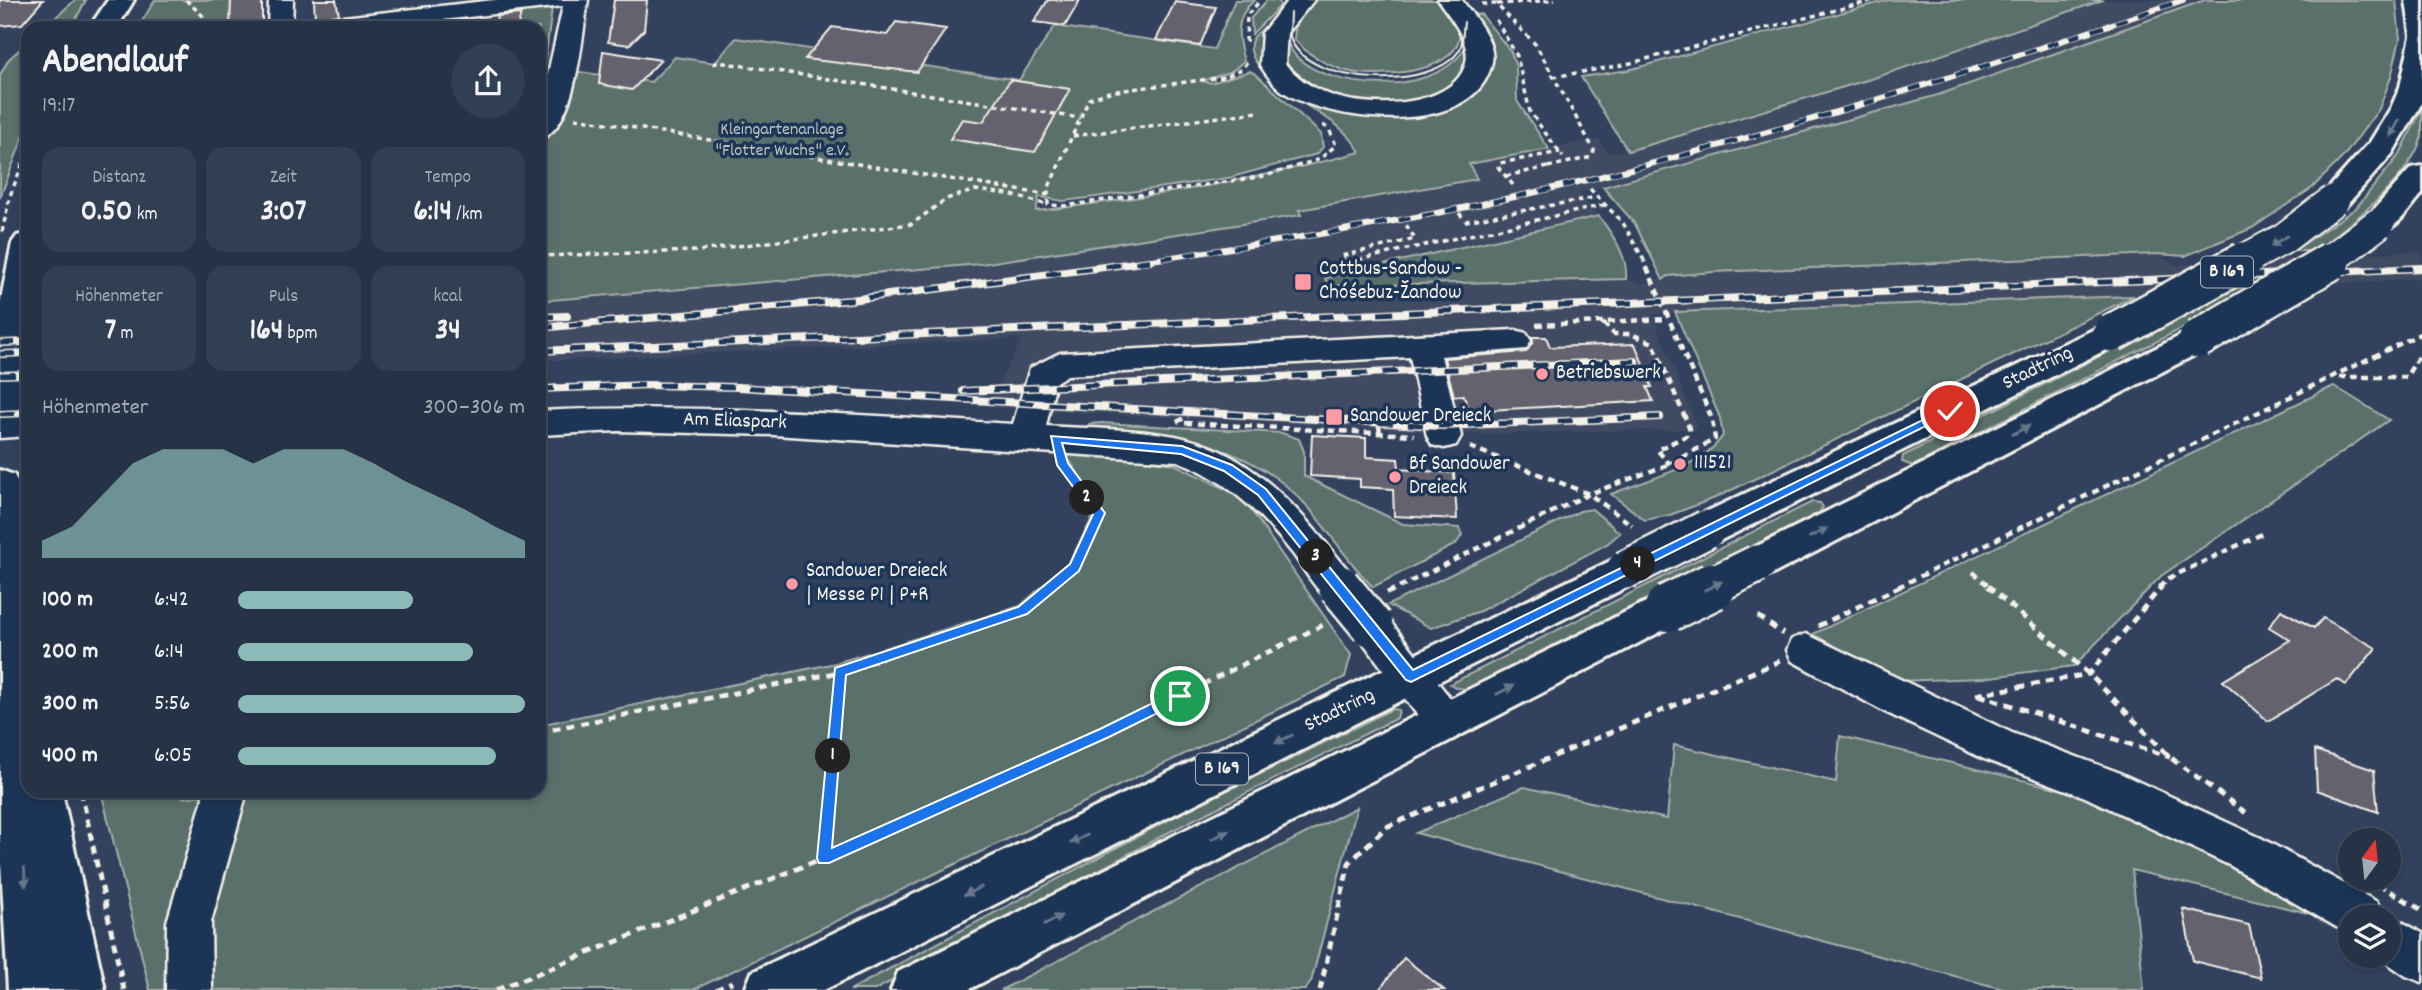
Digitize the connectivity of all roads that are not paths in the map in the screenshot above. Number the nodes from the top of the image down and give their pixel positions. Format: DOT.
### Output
graph roads {
  1 [pos="121,0"];
  2 [pos="281,0"];
  3 [pos="557,0"];
  4 [pos="576,0"];
  5 [pos="1302,0"];
  6 [pos="1450,0"];
  7 [pos="2418,0"];
  8 [pos="108,21"];
  9 [pos="280,21"];
  10 [pos="370,21"];
  11 [pos="2422,33"];
  12 [pos="2422,40"];
  13 [pos="546,122"];
  14 [pos="2422,175"];
  15 [pos="21,275"];
  16 [pos="1515,341"];
  17 [pos="1423,346"];
  18 [pos="546,423"];
  19 [pos="21,424"];
  20 [pos="0,425"];
  21 [pos="1444,436"];
  22 [pos="1041,438"];
  23 [pos="0,485"];
  24 [pos="1811,639"];
  25 [pos="11,662"];
  26 [pos="1411,677"];
  27 [pos="21,709"];
  28 [pos="1444,720"];
  29 [pos="39,798"];
  30 [pos="224,798"];
  31 [pos="2368,900"];
  32 [pos="2401,945"];
  33 [pos="2422,960"];
  34 [pos="33,990"];
  35 [pos="80,990"];
  36 [pos="189,990"];
  37 [pos="770,990"];
  38 [pos="916,990"];
  1 -- 8 [label="main road"];
  2 -- 9 [label="street"];
  3 -- 10 [label="street"];
  4 -- 13 [label="street"];
  5 -- 6 [label="street"];
  7 -- 11 [label="main road"];
  12 -- 26 [label="main road, Stadtring / B 169, one-way, bridge"];
  28 -- 14 [label="main road, B 169, one-way, bridge"];
  15 -- 20 [label="main road"];
  16 -- 17 [label="street"];
  17 -- 21 [label="street"];
  17 -- 22 [label="street"];
  18 -- 22 [label="street, Am Eliaspark"];
  19 -- 20 [label="street"];
  22 -- 26 [label="street, Am Eliaspark, bridge"];
  23 -- 25 [label="main road"];
  24 -- 31 [label="street"];
  25 -- 27 [label="main road"];
  25 -- 34 [label="main road, one-way"];
  26 -- 28 [label="street, Am Eliaspark"];
  26 -- 37 [label="main road, Stadtring / B 169, one-way"];
  38 -- 28 [label="main road, B 169, one-way"];
  29 -- 35 [label="main road"];
  30 -- 36 [label="street"];
  32 -- 33 [label="street"];
}
